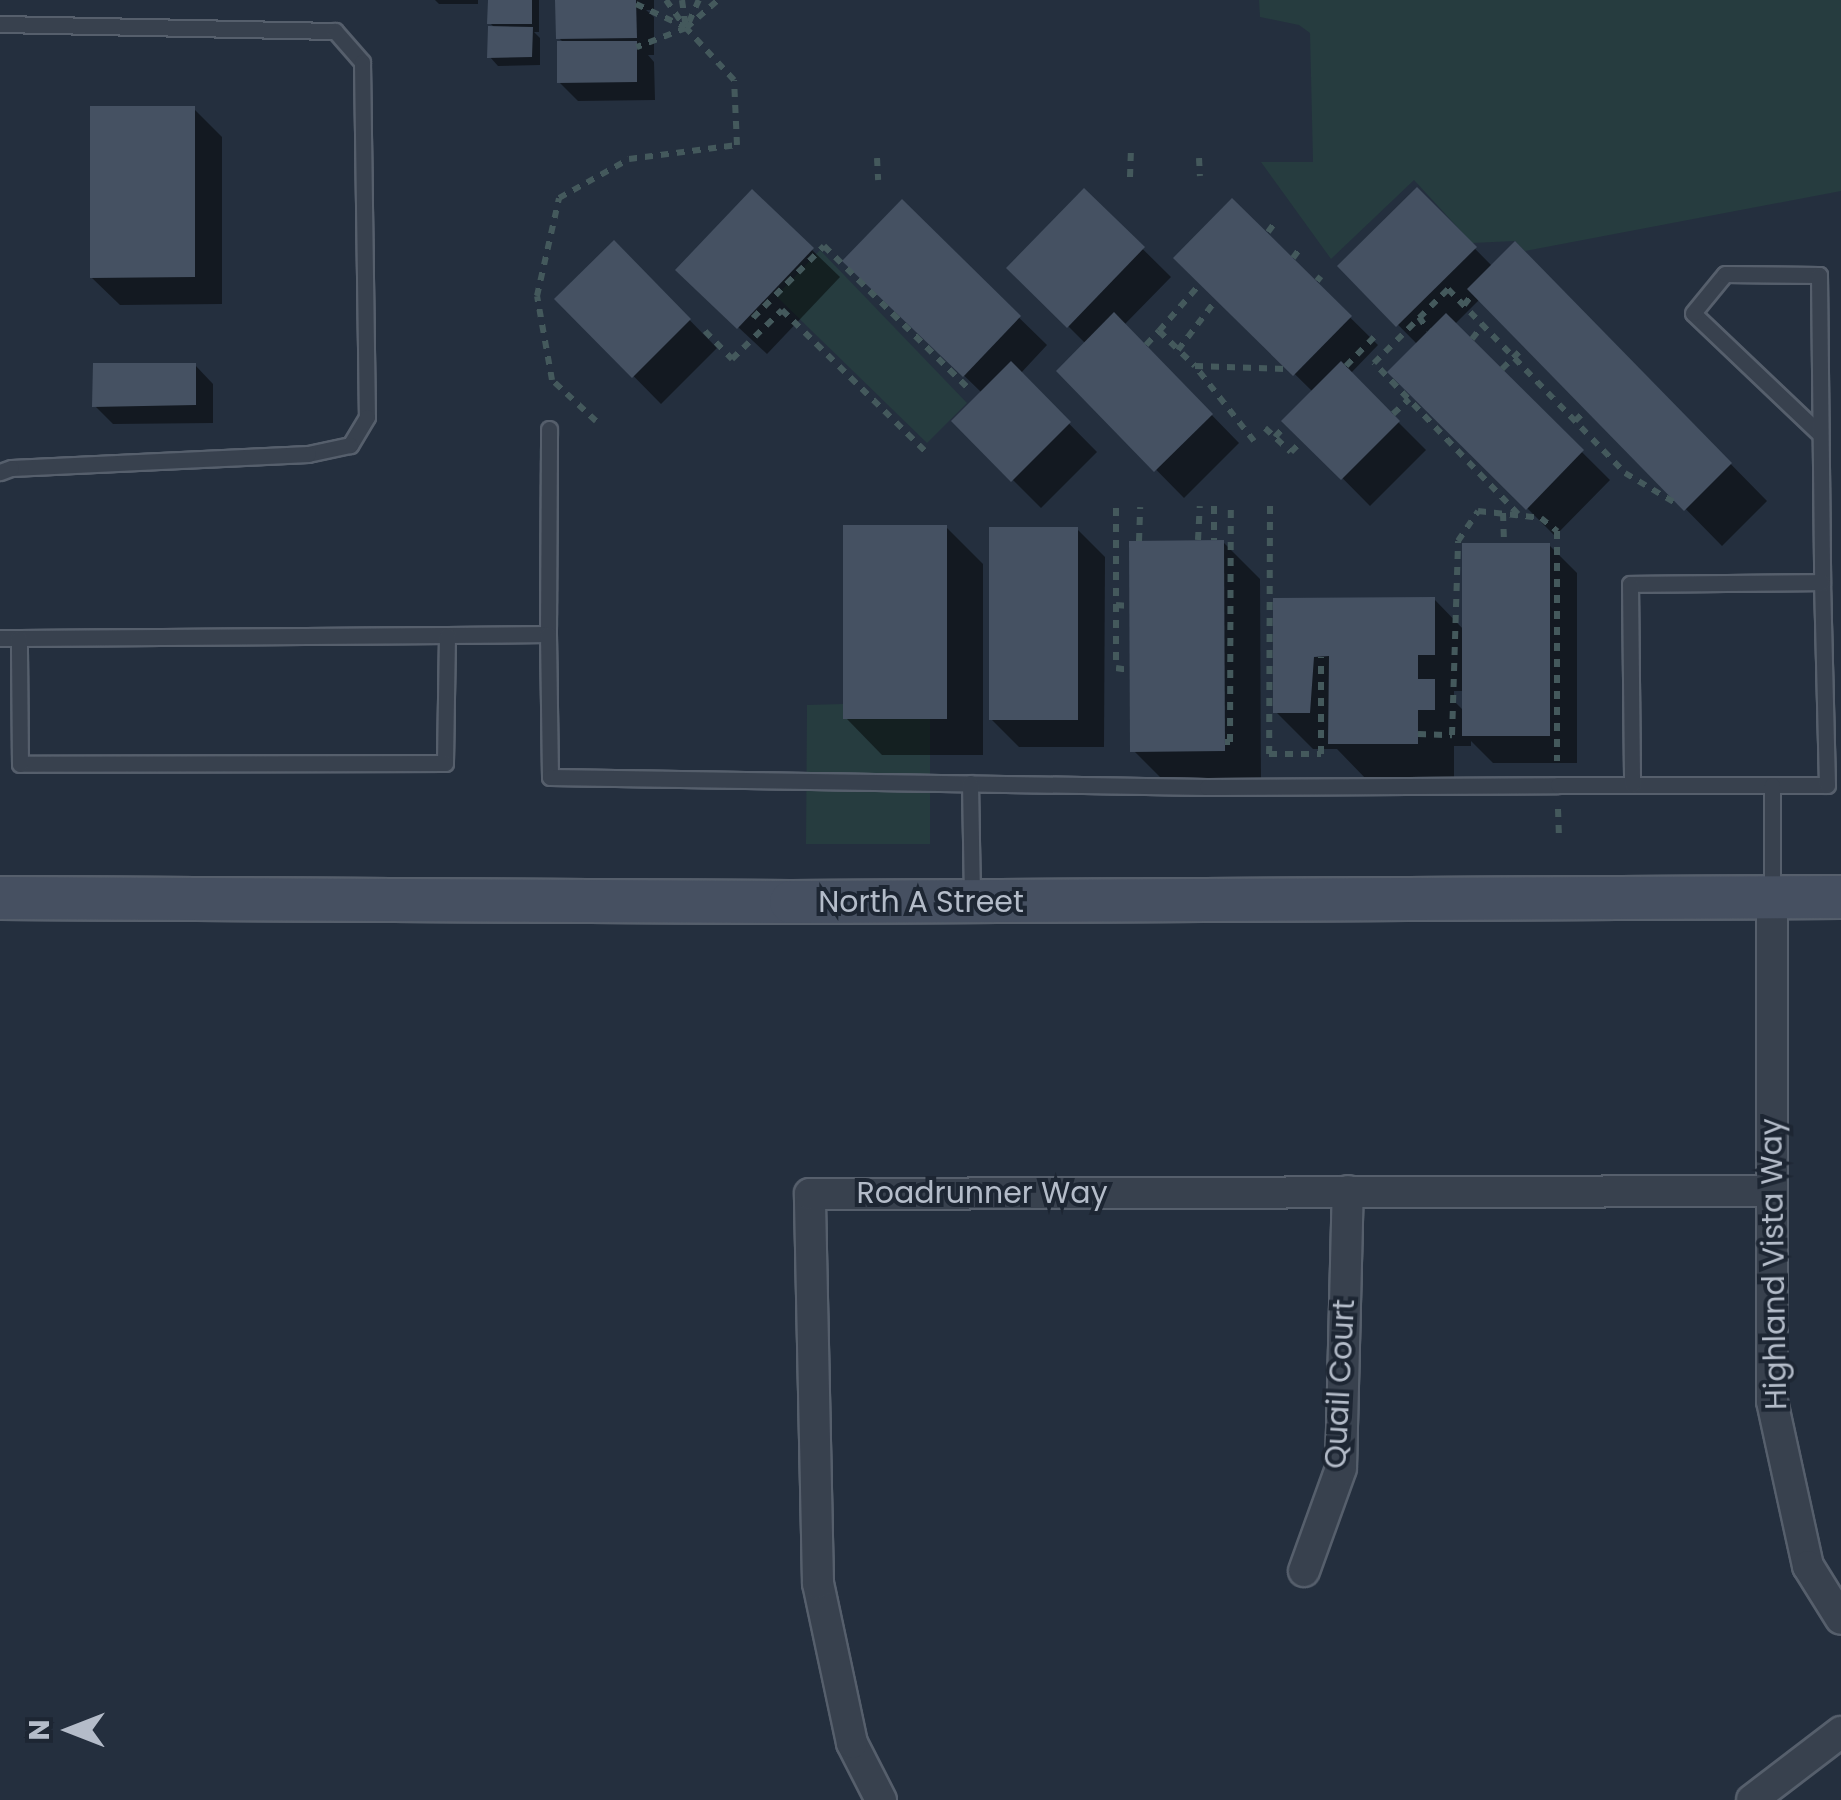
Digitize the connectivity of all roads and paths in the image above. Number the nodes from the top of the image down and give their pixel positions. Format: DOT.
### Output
graph roads {
  1 [pos="666,0"];
  2 [pos="682,0"];
  3 [pos="699,0"];
  4 [pos="718,0"];
  5 [pos="636,4"];
  6 [pos="0,24"];
  7 [pos="686,28"];
  8 [pos="637,47"];
  9 [pos="1131,148"];
  10 [pos="877,158"];
  11 [pos="1199,158"];
  12 [pos="1200,176"];
  13 [pos="1130,177"];
  14 [pos="878,180"];
  15 [pos="1200,284"];
  16 [pos="1438,286"];
  17 [pos="1445,292"];
  18 [pos="1472,295"];
  19 [pos="1216,300"];
  20 [pos="1464,305"];
  21 [pos="1419,317"];
  22 [pos="1484,326"];
  23 [pos="763,328"];
  24 [pos="1428,330"];
  25 [pos="705,331"];
  26 [pos="1159,331"];
  27 [pos="1376,335"];
  28 [pos="1472,338"];
  29 [pos="1146,345"];
  30 [pos="1178,350"];
  31 [pos="1527,351"];
  32 [pos="1517,360"];
  33 [pos="1195,366"];
  34 [pos="1346,366"];
  35 [pos="1286,369"];
  36 [pos="1502,369"];
  37 [pos="969,389"];
  38 [pos="1414,402"];
  39 [pos="1585,410"];
  40 [pos="1393,414"];
  41 [pos="596,420"];
  42 [pos="1575,420"];
  43 [pos="1286,425"];
  44 [pos="1265,428"];
  45 [pos="548,430"];
  46 [pos="1820,434"];
  47 [pos="1274,437"];
  48 [pos="1302,441"];
  49 [pos="1254,442"];
  50 [pos="929,456"];
  51 [pos="0,472"];
  52 [pos="1677,504"];
  53 [pos="1200,506"];
  54 [pos="1214,506"];
  55 [pos="1231,506"];
  56 [pos="1270,506"];
  57 [pos="1140,507"];
  58 [pos="1116,508"];
  59 [pos="1503,513"];
  60 [pos="1519,514"];
  61 [pos="1140,540"];
  62 [pos="1198,540"];
  63 [pos="1214,540"];
  64 [pos="1504,543"];
  65 [pos="1822,582"];
  66 [pos="1116,605"];
  67 [pos="1130,606"];
  68 [pos="447,634"];
  69 [pos="548,634"];
  70 [pos="0,638"];
  71 [pos="19,638"];
  72 [pos="1322,656"];
  73 [pos="1130,670"];
  74 [pos="1418,734"];
  75 [pos="1225,742"];
  76 [pos="970,783"];
  77 [pos="1772,785"];
  78 [pos="1558,786"];
  79 [pos="1632,786"];
  80 [pos="1559,836"];
  81 [pos="1772,897"];
  82 [pos="1841,897"];
  83 [pos="0,898"];
  84 [pos="972,901"];
  85 [pos="1348,1191"];
  86 [pos="1772,1191"];
  87 [pos="1304,1571"];
  88 [pos="1841,1619"];
  89 [pos="1841,1732"];
  90 [pos="882,1800"];
  91 [pos="1752,1800"];
  1 -- 7 [label="path"];
  2 -- 7 [label="path"];
  3 -- 7 [label="path"];
  4 -- 7 [label="path"];
  5 -- 7 [label="path"];
  6 -- 51 [label="lane"];
  7 -- 8 [label="path"];
  7 -- 41 [label="path"];
  9 -- 13 [label="path"];
  10 -- 14 [label="path"];
  11 -- 12 [label="path"];
  15 -- 26 [label="path"];
  16 -- 17 [label="path"];
  17 -- 20 [label="path"];
  17 -- 21 [label="path"];
  18 -- 20 [label="path"];
  19 -- 30 [label="path"];
  20 -- 22 [label="path"];
  21 -- 24 [label="path"];
  21 -- 38 [label="path"];
  22 -- 28 [label="path"];
  22 -- 32 [label="path"];
  23 -- 25 [label="path"];
  23 -- 37 [label="path"];
  23 -- 50 [label="path"];
  26 -- 29 [label="path"];
  26 -- 30 [label="path"];
  27 -- 34 [label="path"];
  30 -- 33 [label="path"];
  31 -- 32 [label="path"];
  32 -- 36 [label="path"];
  32 -- 42 [label="path"];
  33 -- 35 [label="path"];
  33 -- 49 [label="path"];
  38 -- 40 [label="path"];
  38 -- 60 [label="path"];
  39 -- 42 [label="path"];
  42 -- 52 [label="path"];
  43 -- 47 [label="path"];
  44 -- 47 [label="path"];
  45 -- 69 [label="lane"];
  46 -- 46 [label="lane"];
  46 -- 65 [label="lane"];
  47 -- 48 [label="path"];
  53 -- 62 [label="path"];
  54 -- 63 [label="path"];
  55 -- 75 [label="path"];
  56 -- 72 [label="path"];
  57 -- 61 [label="path"];
  58 -- 66 [label="path"];
  59 -- 60 [label="path"];
  59 -- 64 [label="path"];
  59 -- 74 [label="path"];
  60 -- 78 [label="path"];
  65 -- 77 [label="lane"];
  65 -- 79 [label="lane"];
  66 -- 67 [label="path"];
  66 -- 73 [label="path"];
  68 -- 69 [label="lane"];
  68 -- 71 [label="lane"];
  68 -- 71 [label="lane"];
  69 -- 76 [label="lane"];
  70 -- 71 [label="lane"];
  76 -- 78 [label="lane"];
  76 -- 84 [label="lane"];
  77 -- 79 [label="lane"];
  77 -- 81 [label="lane"];
  78 -- 79 [label="lane"];
  78 -- 80 [label="path"];
  81 -- 82 [label="main road, North A Street"];
  81 -- 84 [label="main road, North A Street"];
  81 -- 86 [label="street, Highland Vista Way"];
  83 -- 84 [label="main road, North A Street"];
  85 -- 86 [label="street, Roadrunner Way"];
  85 -- 87 [label="street, Quail Court"];
  85 -- 90 [label="street, Roadrunner Way"];
  86 -- 88 [label="street, Highland Vista Way"];
  89 -- 91 [label="street"];
}
